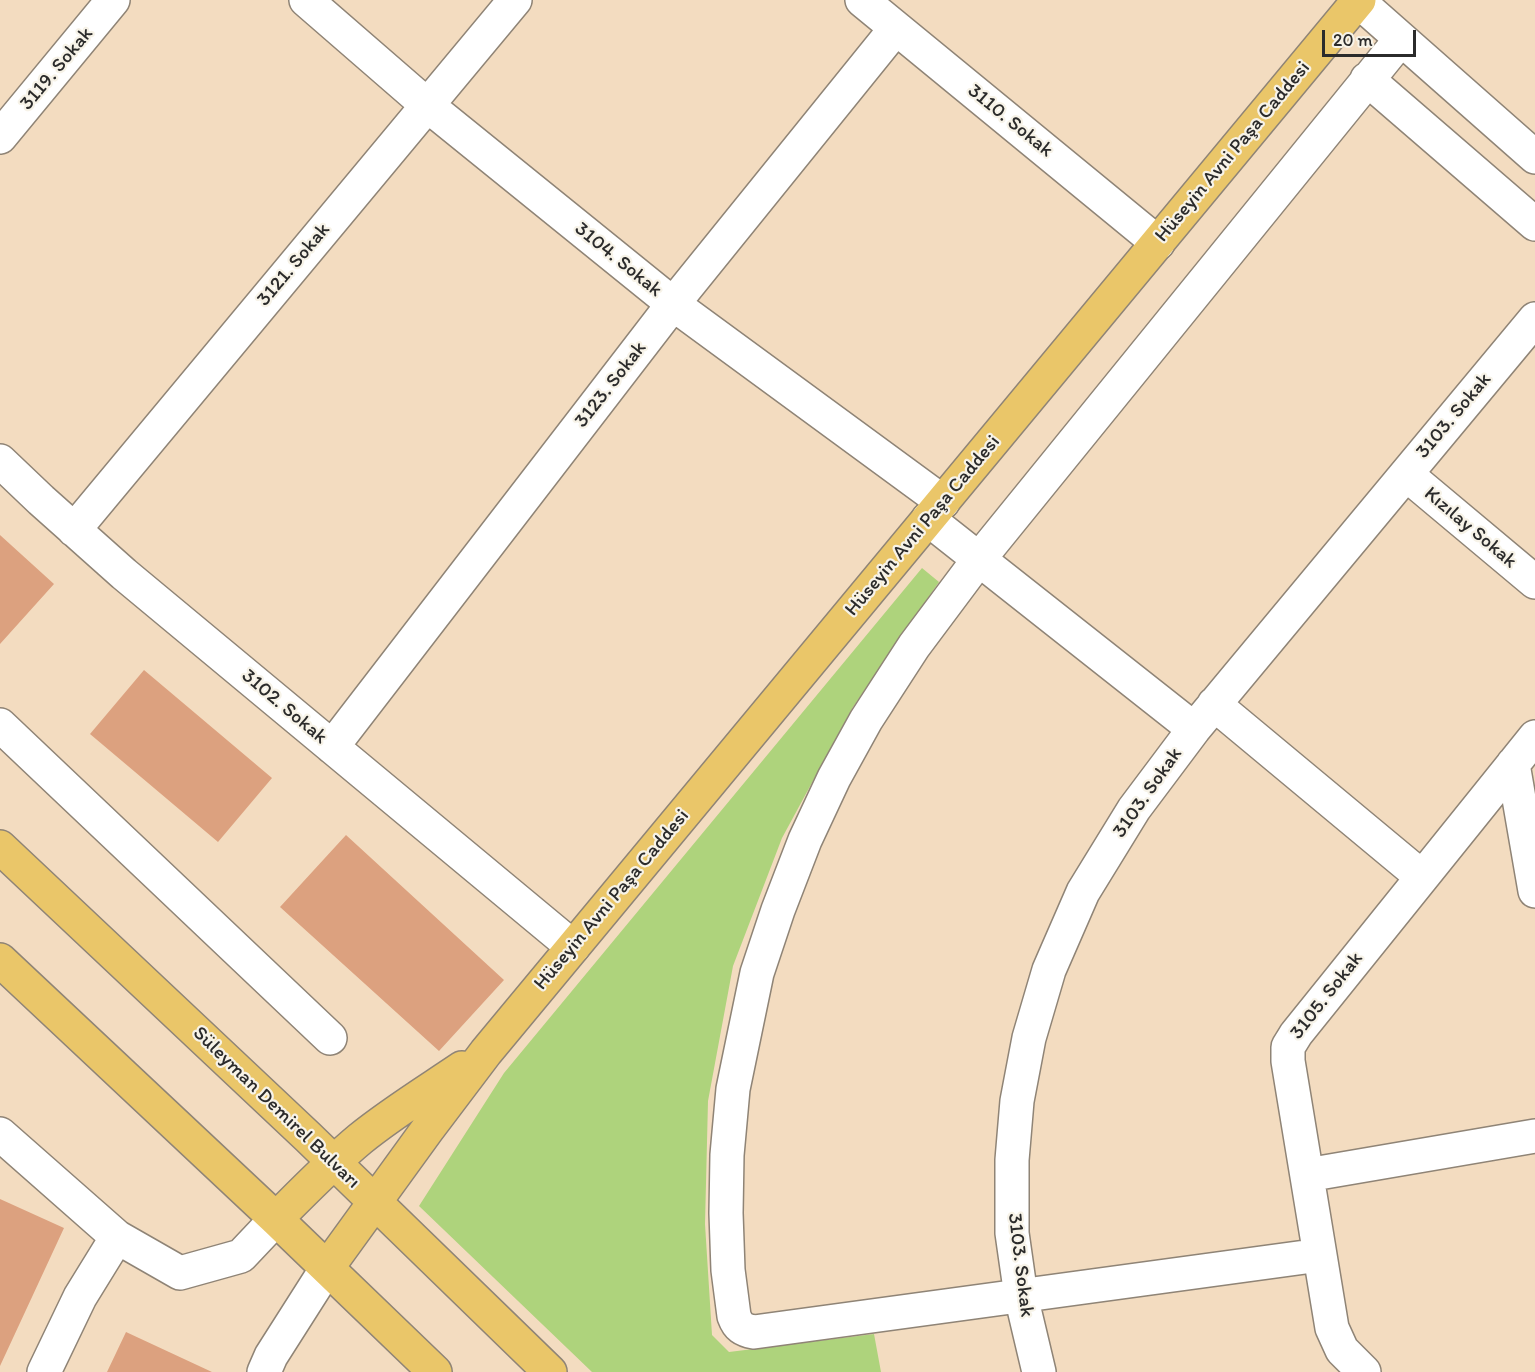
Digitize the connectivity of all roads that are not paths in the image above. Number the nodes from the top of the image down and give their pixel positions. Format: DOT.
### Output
graph roads {
  1 [pos="113,0"];
  2 [pos="306,0"];
  3 [pos="515,0"];
  4 [pos="862,0"];
  5 [pos="1358,0"];
  6 [pos="896,28"];
  7 [pos="1401,39"];
  8 [pos="1367,80"];
  9 [pos="427,105"];
  10 [pos="0,137"];
  11 [pos="1535,158"];
  12 [pos="1535,224"];
  13 [pos="1158,243"];
  14 [pos="673,304"];
  15 [pos="1535,319"];
  16 [pos="0,461"];
  17 [pos="1406,474"];
  18 [pos="936,510"];
  19 [pos="74,530"];
  20 [pos="979,559"];
  21 [pos="1535,582"];
  22 [pos="1215,704"];
  23 [pos="0,725"];
  24 [pos="1194,729"];
  25 [pos="1535,737"];
  26 [pos="332,747"];
  27 [pos="1513,764"];
  28 [pos="0,847"];
  29 [pos="1422,877"];
  30 [pos="1535,891"];
  31 [pos="573,947"];
  32 [pos="0,960"];
  33 [pos="330,1038"];
  34 [pos="486,1052"];
  35 [pos="0,1134"];
  36 [pos="1535,1136"];
  37 [pos="334,1162"];
  38 [pos="1307,1175"];
  39 [pos="374,1201"];
  40 [pos="276,1219"];
  41 [pos="117,1238"];
  42 [pos="1320,1255"];
  43 [pos="327,1268"];
  44 [pos="1021,1296"];
  45 [pos="274,1367"];
  46 [pos="44,1372"];
  47 [pos="435,1372"];
  48 [pos="550,1372"];
  49 [pos="1039,1372"];
  50 [pos="1364,1372"];
  1 -- 10 [label="street, 3119. Sokak"];
  2 -- 9 [label="street, 3104. Sokak"];
  3 -- 9 [label="street, 3121. Sokak"];
  4 -- 6 [label="street, 3110. Sokak"];
  5 -- 7 [label="street"];
  5 -- 13 [label="main road, Hüseyin Avni Paşa Caddesi"];
  6 -- 13 [label="street, 3110. Sokak"];
  6 -- 14 [label="street, 3123. Sokak"];
  7 -- 8 [label="street"];
  7 -- 11 [label="street"];
  8 -- 12 [label="street"];
  8 -- 20 [label="street"];
  9 -- 14 [label="street, 3104. Sokak"];
  9 -- 19 [label="street, 3121. Sokak"];
  13 -- 18 [label="main road, Hüseyin Avni Paşa Caddesi"];
  14 -- 18 [label="street, 3104. Sokak"];
  14 -- 26 [label="street, 3123. Sokak"];
  15 -- 17 [label="street, 3103. Sokak"];
  16 -- 19 [label="street, 3102. Sokak"];
  17 -- 21 [label="street, Kızılay Sokak"];
  17 -- 22 [label="street, 3103. Sokak"];
  18 -- 20 [label="street, 3104. Sokak"];
  18 -- 31 [label="main road, Hüseyin Avni Paşa Caddesi"];
  19 -- 26 [label="street, 3102. Sokak"];
  20 -- 24 [label="street, 3104. Sokak"];
  20 -- 44 [label="street"];
  22 -- 24 [label="street, 3103. Sokak"];
  22 -- 29 [label="street"];
  23 -- 33 [label="street"];
  24 -- 44 [label="street, 3103. Sokak"];
  25 -- 27 [label="street, 3105. Sokak"];
  26 -- 31 [label="street, 3102. Sokak"];
  27 -- 29 [label="street, 3105. Sokak"];
  27 -- 30 [label="street"];
  28 -- 37 [label="main road, Süleyman Demirel Bulvarı"];
  29 -- 38 [label="street, 3105. Sokak"];
  31 -- 34 [label="main road, Hüseyin Avni Paşa Caddesi"];
  32 -- 40 [label="main road"];
  34 -- 37 [label="main road, Hüseyin Avni Paşa Caddesi"];
  34 -- 39 [label="main road, Hüseyin Avni Paşa Caddesi"];
  35 -- 41 [label="street"];
  36 -- 38 [label="street"];
  37 -- 39 [label="main road, Süleyman Demirel Bulvarı"];
  37 -- 40 [label="main road, Hüseyin Avni Paşa Caddesi"];
  38 -- 42 [label="street, 3105. Sokak"];
  39 -- 43 [label="main road, Hüseyin Avni Paşa Caddesi"];
  39 -- 48 [label="main road, Süleyman Demirel Bulvarı"];
  40 -- 41 [label="street"];
  40 -- 43 [label="main road"];
  41 -- 46 [label="street"];
  42 -- 44 [label="street"];
  42 -- 50 [label="street, 3105. Sokak"];
  43 -- 45 [label="street"];
  43 -- 47 [label="main road"];
  44 -- 49 [label="street, 3103. Sokak"];
}
